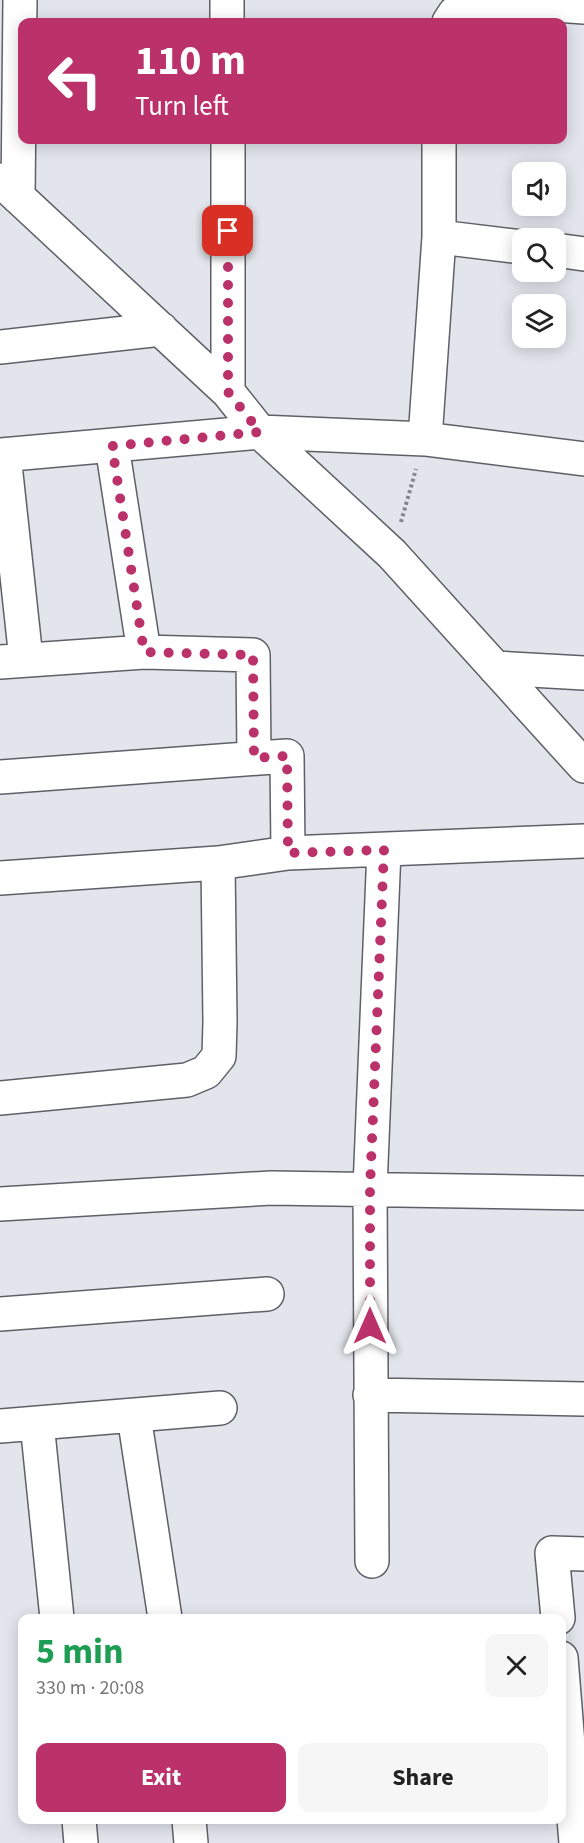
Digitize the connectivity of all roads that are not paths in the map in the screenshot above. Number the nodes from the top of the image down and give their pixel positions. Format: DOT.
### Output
graph roads {
  1 [pos="20,0"];
  2 [pos="227,0"];
  3 [pos="584,7"];
  4 [pos="19,18"];
  5 [pos="227,18"];
  6 [pos="451,18"];
  7 [pos="18,34"];
  8 [pos="228,144"];
  9 [pos="440,144"];
  10 [pos="9,188"];
  11 [pos="439,237"];
  12 [pos="512,246"];
  13 [pos="566,252"];
  14 [pos="584,254"];
  15 [pos="161,329"];
  16 [pos="0,347"];
  17 [pos="228,392"];
  18 [pos="260,432"];
  19 [pos="425,440"];
  20 [pos="112,446"];
  21 [pos="2,455"];
  22 [pos="584,459"];
  23 [pos="144,652"];
  24 [pos="13,660"];
  25 [pos="495,668"];
  26 [pos="584,673"];
  27 [pos="254,758"];
  28 [pos="584,766"];
  29 [pos="0,777"];
  30 [pos="584,842"];
  31 [pos="384,850"];
  32 [pos="288,853"];
  33 [pos="218,863"];
  34 [pos="0,878"];
  35 [pos="0,1098"];
  36 [pos="370,1188"];
  37 [pos="584,1192"];
  38 [pos="0,1204"];
  39 [pos="267,1294"];
  40 [pos="0,1314"];
  41 [pos="370,1395"];
  42 [pos="584,1399"];
  43 [pos="220,1408"];
  44 [pos="134,1416"];
  45 [pos="37,1423"];
  46 [pos="0,1426"];
  47 [pos="584,1554"];
  48 [pos="372,1561"];
  49 [pos="57,1614"];
  50 [pos="164,1614"];
  51 [pos="558,1614"];
  52 [pos="566,1683"];
  53 [pos="575,1729"];
  54 [pos="566,1765"];
  55 [pos="79,1824"];
  56 [pos="189,1824"];
  57 [pos="81,1843"];
  58 [pos="191,1843"];
  59 [pos="576,1843"];
  1 -- 4 [label="street"];
  2 -- 5 [label="street"];
  3 -- 6 [label="street"];
  7 -- 10 [label="street"];
  8 -- 17 [label="street"];
  9 -- 11 [label="street"];
  10 -- 15 [label="street"];
  11 -- 12 [label="street"];
  11 -- 19 [label="street"];
  13 -- 14 [label="street"];
  15 -- 16 [label="street"];
  15 -- 17 [label="street"];
  17 -- 18 [label="street"];
  18 -- 19 [label="street"];
  18 -- 20 [label="street"];
  18 -- 25 [label="street"];
  19 -- 22 [label="street"];
  20 -- 21 [label="street"];
  20 -- 23 [label="street"];
  21 -- 24 [label="street"];
  23 -- 24 [label="street"];
  23 -- 27 [label="street"];
  25 -- 26 [label="street"];
  25 -- 28 [label="street"];
  27 -- 29 [label="street"];
  27 -- 32 [label="street"];
  30 -- 31 [label="street"];
  31 -- 32 [label="street"];
  31 -- 36 [label="street"];
  32 -- 33 [label="street"];
  33 -- 34 [label="street"];
  33 -- 35 [label="street"];
  36 -- 37 [label="street"];
  36 -- 38 [label="street"];
  36 -- 41 [label="street"];
  39 -- 40 [label="street"];
  41 -- 42 [label="street"];
  41 -- 48 [label="street"];
  43 -- 44 [label="street"];
  44 -- 45 [label="street"];
  44 -- 50 [label="street"];
  45 -- 46 [label="street"];
  45 -- 49 [label="street"];
  47 -- 51 [label="street"];
  52 -- 53 [label="street"];
  53 -- 54 [label="street"];
  54 -- 59 [label="street"];
  55 -- 57 [label="street"];
  56 -- 58 [label="street"];
}
